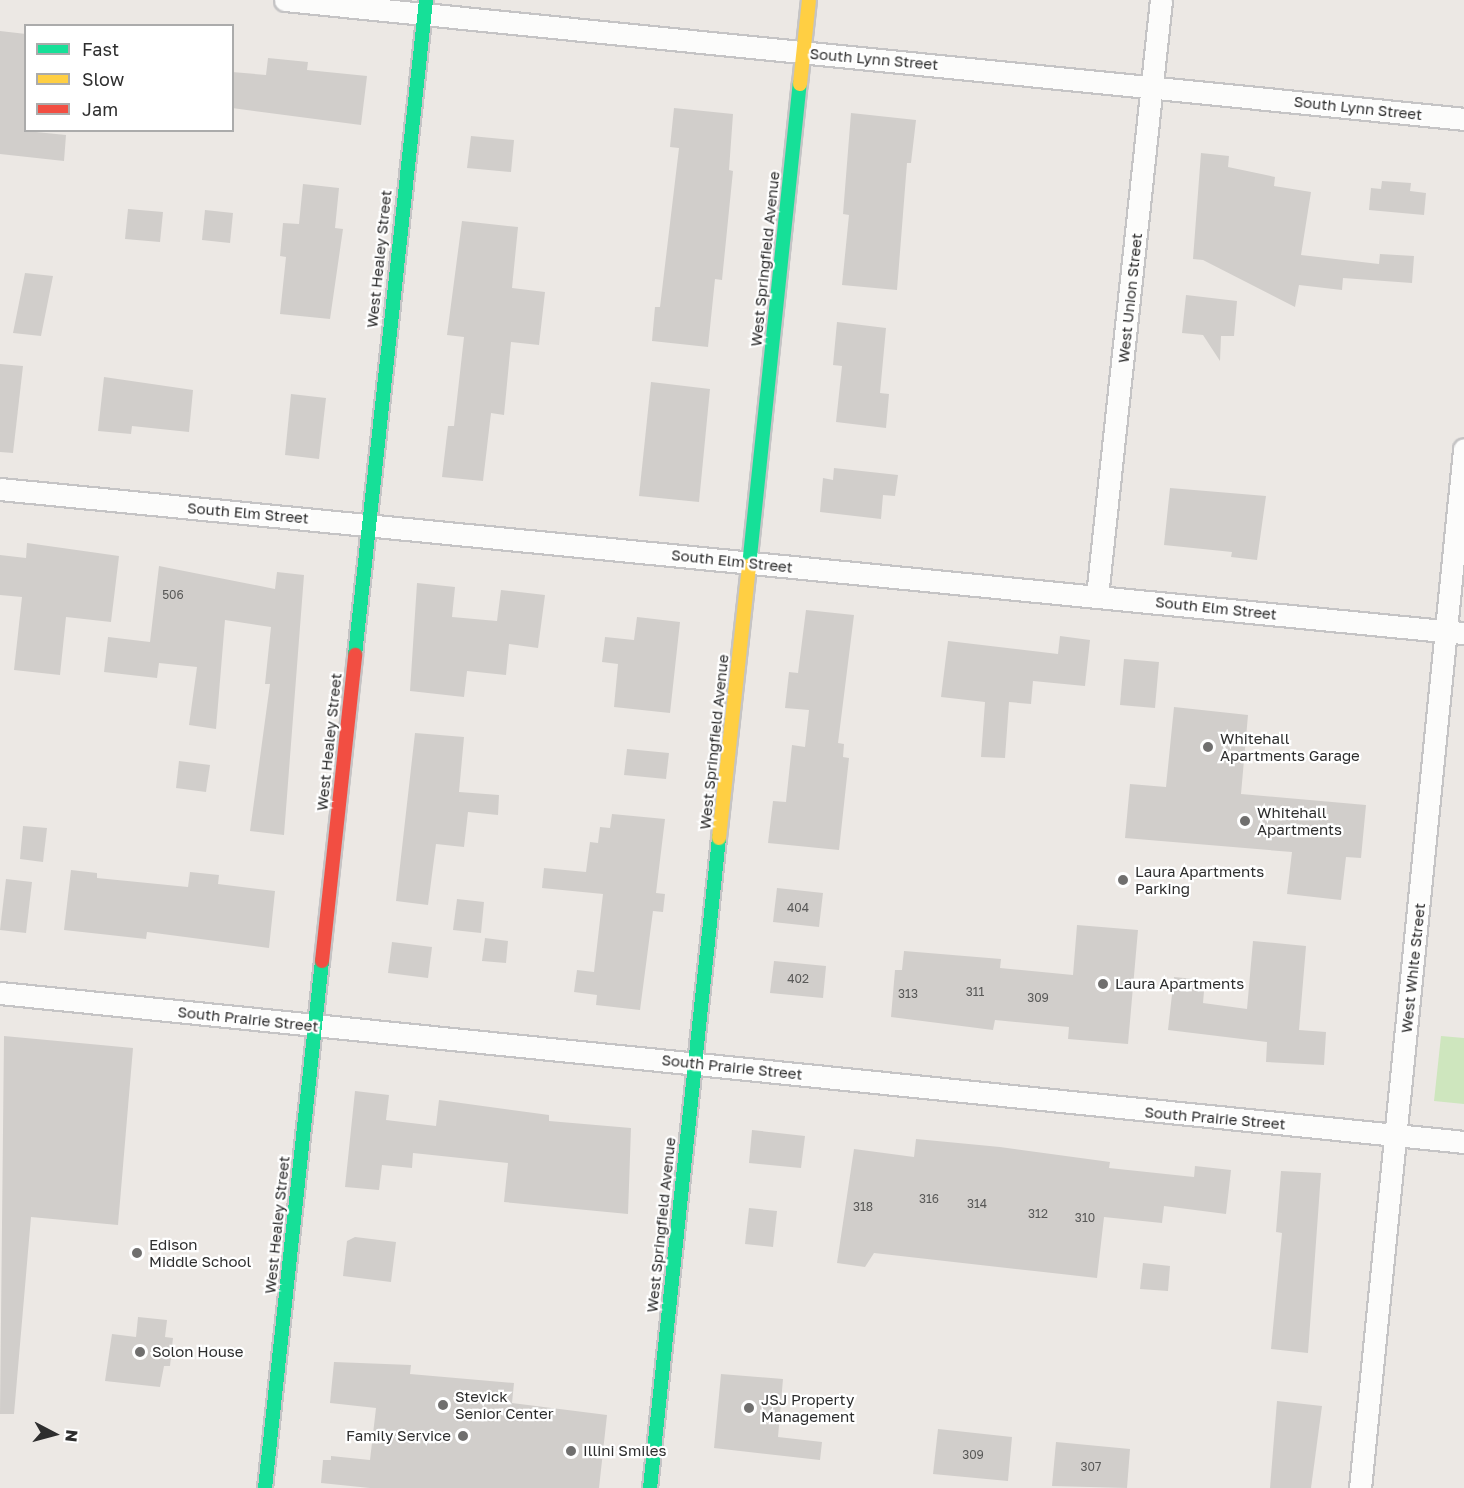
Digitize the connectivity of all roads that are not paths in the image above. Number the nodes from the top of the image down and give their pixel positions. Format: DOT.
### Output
graph roads {
  1 [pos="285,0"];
  2 [pos="809,0"];
  3 [pos="1161,0"];
  4 [pos="425,5"];
  5 [pos="804,54"];
  6 [pos="1151,87"];
  7 [pos="1464,119"];
  8 [pos="1464,449"];
  9 [pos="0,489"];
  10 [pos="367,524"];
  11 [pos="750,563"];
  12 [pos="1097,596"];
  13 [pos="1455,632"];
  14 [pos="0,993"];
  15 [pos="315,1027"];
  16 [pos="695,1063"];
  17 [pos="1396,1136"];
  18 [pos="1464,1142"];
  19 [pos="265,1488"];
  20 [pos="650,1488"];
  21 [pos="1360,1488"];
  1 -- 4 [label="street, South Lynn Street"];
  2 -- 5 [label="main road, West Springfield Avenue"];
  3 -- 6 [label="street, West Union Street"];
  4 -- 5 [label="street, South Lynn Street"];
  4 -- 10 [label="main road, West Healey Street"];
  5 -- 6 [label="street, South Lynn Street"];
  5 -- 11 [label="main road, West Springfield Avenue"];
  6 -- 7 [label="street, South Lynn Street"];
  6 -- 12 [label="street, West Union Street"];
  8 -- 13 [label="street, West White Street"];
  9 -- 10 [label="street, South Elm Street"];
  10 -- 11 [label="street, South Elm Street"];
  10 -- 15 [label="main road, West Healey Street"];
  11 -- 12 [label="street, South Elm Street"];
  11 -- 16 [label="main road, West Springfield Avenue"];
  12 -- 13 [label="street, South Elm Street"];
  13 -- 17 [label="street, West White Street"];
  14 -- 15 [label="street, South Prairie Street"];
  15 -- 16 [label="street, South Prairie Street"];
  15 -- 19 [label="main road, West Healey Street"];
  16 -- 17 [label="street, South Prairie Street"];
  16 -- 20 [label="main road, West Springfield Avenue"];
  17 -- 18 [label="street, South Prairie Street"];
  17 -- 21 [label="street, West White Street"];
}
